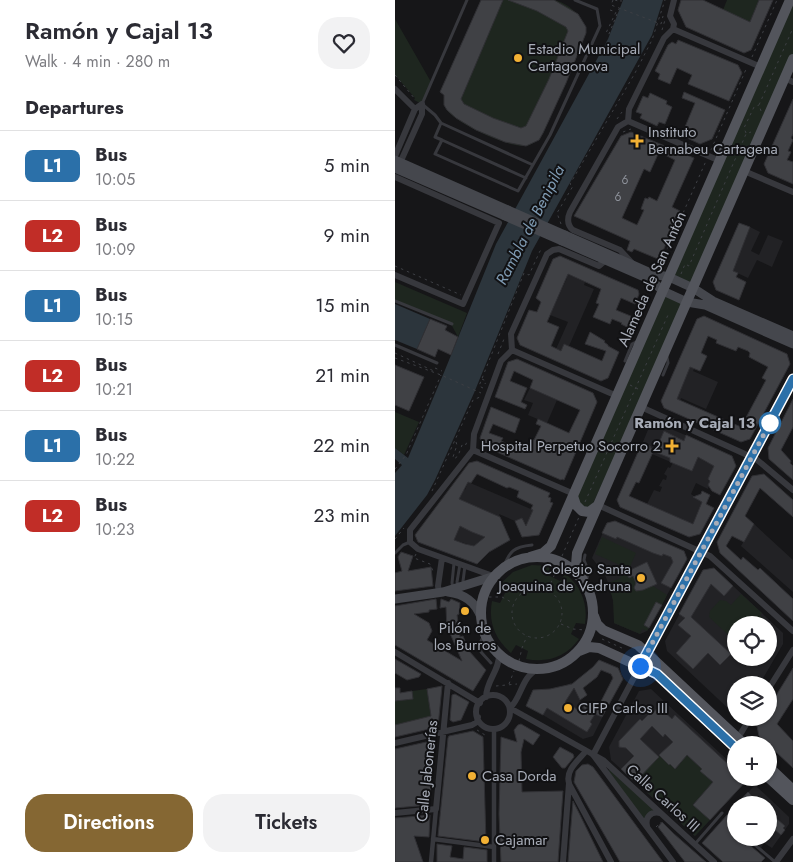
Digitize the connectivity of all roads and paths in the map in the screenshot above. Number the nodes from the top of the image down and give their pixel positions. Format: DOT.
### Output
graph roads {
  1 [pos="467,0"];
  2 [pos="575,0"];
  3 [pos="614,0"];
  4 [pos="621,0"];
  5 [pos="665,0"];
  6 [pos="674,0"];
  7 [pos="777,0"];
  8 [pos="790,0"];
  9 [pos="619,8"];
  10 [pos="610,10"];
  11 [pos="666,18"];
  12 [pos="657,23"];
  13 [pos="793,28"];
  14 [pos="673,30"];
  15 [pos="661,35"];
  16 [pos="793,59"];
  17 [pos="749,62"];
  18 [pos="761,67"];
  19 [pos="789,80"];
  20 [pos="395,89"];
  21 [pos="422,104"];
  22 [pos="759,104"];
  23 [pos="415,109"];
  24 [pos="758,117"];
  25 [pos="628,121"];
  26 [pos="441,123"];
  27 [pos="752,132"];
  28 [pos="746,134"];
  29 [pos="442,140"];
  30 [pos="709,156"];
  31 [pos="720,161"];
  32 [pos="533,164"];
  33 [pos="396,167"];
  34 [pos="744,171"];
  35 [pos="526,178"];
  36 [pos="793,192"];
  37 [pos="564,236"];
  38 [pos="545,247"];
  39 [pos="658,265"];
  40 [pos="395,266"];
  41 [pos="395,275"];
  42 [pos="673,279"];
  43 [pos="693,288"];
  44 [pos="663,291"];
  45 [pos="467,297"];
  46 [pos="395,301"];
  47 [pos="687,302"];
  48 [pos="671,316"];
  49 [pos="451,324"];
  50 [pos="793,336"];
  51 [pos="641,340"];
  52 [pos="793,344"];
  53 [pos="395,345"];
  54 [pos="512,350"];
  55 [pos="665,352"];
  56 [pos="395,353"];
  57 [pos="395,358"];
  58 [pos="625,360"];
  59 [pos="437,363"];
  60 [pos="441,375"];
  61 [pos="663,375"];
  62 [pos="481,379"];
  63 [pos="793,379"];
  64 [pos="623,382"];
  65 [pos="487,385"];
  66 [pos="635,388"];
  67 [pos="482,393"];
  68 [pos="647,393"];
  69 [pos="617,396"];
  70 [pos="641,407"];
  71 [pos="455,441"];
  72 [pos="465,446"];
  73 [pos="473,450"];
  74 [pos="752,457"];
  75 [pos="395,469"];
  76 [pos="793,490"];
  77 [pos="432,491"];
  78 [pos="574,495"];
  79 [pos="598,505"];
  80 [pos="581,511"];
  81 [pos="408,522"];
  82 [pos="396,538"];
  83 [pos="401,541"];
  84 [pos="410,542"];
  85 [pos="532,545"];
  86 [pos="701,551"];
  87 [pos="395,554"];
  88 [pos="585,555"];
  89 [pos="562,556"];
  90 [pos="530,557"];
  91 [pos="441,558"];
  92 [pos="460,564"];
  93 [pos="558,567"];
  94 [pos="503,568"];
  95 [pos="495,576"];
  96 [pos="584,583"];
  97 [pos="459,587"];
  98 [pos="548,590"];
  99 [pos="441,592"];
  100 [pos="489,597"];
  101 [pos="395,599"];
  102 [pos="514,603"];
  103 [pos="593,616"];
  104 [pos="481,617"];
  105 [pos="560,624"];
  106 [pos="585,630"];
  107 [pos="793,631"];
  108 [pos="485,633"];
  109 [pos="527,636"];
  110 [pos="600,638"];
  111 [pos="624,649"];
  112 [pos="793,650"];
  113 [pos="395,652"];
  114 [pos="578,652"];
  115 [pos="647,653"];
  116 [pos="499,654"];
  117 [pos="519,661"];
  118 [pos="491,663"];
  119 [pos="640,666"];
  120 [pos="538,669"];
  121 [pos="515,671"];
  122 [pos="777,676"];
  123 [pos="448,683"];
  124 [pos="509,684"];
  125 [pos="518,684"];
  126 [pos="493,686"];
  127 [pos="486,697"];
  128 [pos="480,703"];
  129 [pos="509,708"];
  130 [pos="477,717"];
  131 [pos="476,729"];
  132 [pos="494,729"];
  133 [pos="444,732"];
  134 [pos="485,735"];
  135 [pos="731,736"];
  136 [pos="732,736"];
  137 [pos="395,743"];
  138 [pos="590,753"];
  139 [pos="777,775"];
  140 [pos="569,783"];
  141 [pos="777,785"];
  142 [pos="793,790"];
  143 [pos="793,800"];
  144 [pos="436,808"];
  145 [pos="660,813"];
  146 [pos="722,813"];
  147 [pos="395,814"];
  148 [pos="663,821"];
  149 [pos="656,827"];
  150 [pos="648,828"];
  151 [pos="433,839"];
  152 [pos="793,839"];
  153 [pos="695,844"];
  154 [pos="756,846"];
  155 [pos="494,847"];
  156 [pos="431,862"];
  157 [pos="494,862"];
  158 [pos="563,862"];
  159 [pos="611,862"];
  160 [pos="673,862"];
  161 [pos="714,862"];
  162 [pos="775,862"];
  1 -- 21 [label="lane"];
  2 -- 32 [label="lane"];
  3 -- 4 [label="path"];
  3 -- 9 [label="path"];
  5 -- 12 [label="path"];
  6 -- 14 [label="street"];
  7 -- 17 [label="path"];
  8 -- 18 [label="main road, Alameda de San Antón"];
  9 -- 10 [label="path"];
  9 -- 12 [label="path"];
  11 -- 15 [label="path"];
  12 -- 37 [label="path"];
  13 -- 22 [label="path"];
  14 -- 17 [label="street"];
  14 -- 25 [label="street"];
  16 -- 19 [label="main road"];
  17 -- 18 [label="street"];
  17 -- 30 [label="path"];
  18 -- 31 [label="main road, Alameda de San Antón"];
  19 -- 34 [label="main road"];
  20 -- 23 [label="street"];
  21 -- 23 [label="street"];
  21 -- 26 [label="lane"];
  21 -- 33 [label="street"];
  22 -- 24 [label="path"];
  22 -- 28 [label="path"];
  23 -- 33 [label="street"];
  25 -- 30 [label="street"];
  25 -- 37 [label="street"];
  26 -- 29 [label="lane"];
  26 -- 32 [label="lane"];
  27 -- 28 [label="path"];
  28 -- 42 [label="path"];
  29 -- 35 [label="lane"];
  29 -- 35 [label="lane"];
  30 -- 31 [label="street"];
  30 -- 39 [label="path"];
  31 -- 42 [label="main road, Alameda de San Antón"];
  32 -- 35 [label="lane"];
  33 -- 37 [label="main road, bridge"];
  33 -- 45 [label="street"];
  34 -- 36 [label="street"];
  34 -- 43 [label="main road"];
  37 -- 42 [label="main road"];
  37 -- 44 [label="main road"];
  37 -- 54 [label="street"];
  38 -- 62 [label="path"];
  40 -- 45 [label="path"];
  41 -- 45 [label="street"];
  42 -- 43 [label="main road"];
  42 -- 44 [label="main road, Alameda de San Antón"];
  43 -- 47 [label="main road"];
  43 -- 50 [label="main road"];
  44 -- 47 [label="main road"];
  44 -- 51 [label="main road, Alameda de San Antón"];
  46 -- 49 [label="lane"];
  47 -- 52 [label="main road"];
  47 -- 55 [label="main road"];
  48 -- 66 [label="path"];
  51 -- 58 [label="lane"];
  51 -- 64 [label="main road, Alameda de San Antón"];
  53 -- 59 [label="lane"];
  54 -- 69 [label="street"];
  54 -- 73 [label="street"];
  55 -- 61 [label="lane"];
  55 -- 68 [label="main road"];
  56 -- 60 [label="path"];
  57 -- 60 [label="path"];
  60 -- 67 [label="path"];
  60 -- 75 [label="path"];
  62 -- 65 [label="path"];
  62 -- 67 [label="path"];
  63 -- 74 [label="main road"];
  64 -- 66 [label="path"];
  64 -- 69 [label="main road, Alameda de San Antón"];
  66 -- 68 [label="path"];
  66 -- 80 [label="path"];
  67 -- 71 [label="path"];
  68 -- 70 [label="main road"];
  69 -- 78 [label="main road, Alameda de San Antón"];
  70 -- 74 [label="street"];
  70 -- 79 [label="main road"];
  71 -- 72 [label="path"];
  71 -- 77 [label="path"];
  73 -- 78 [label="street"];
  73 -- 84 [label="street"];
  74 -- 76 [label="street"];
  74 -- 86 [label="main road"];
  78 -- 80 [label="main road"];
  78 -- 90 [label="main road, Alameda de San Antón"];
  79 -- 80 [label="main road"];
  79 -- 86 [label="street"];
  79 -- 96 [label="main road"];
  80 -- 89 [label="path"];
  81 -- 82 [label="path"];
  82 -- 83 [label="path"];
  84 -- 87 [label="lane"];
  84 -- 91 [label="street"];
  85 -- 94 [label="lane"];
  86 -- 107 [label="street"];
  86 -- 115 [label="main road"];
  88 -- 96 [label="lane"];
  90 -- 94 [label="main road, Alameda de San Antón"];
  90 -- 96 [label="main road"];
  91 -- 92 [label="street"];
  91 -- 99 [label="street"];
  92 -- 95 [label="street"];
  92 -- 97 [label="lane"];
  92 -- 97 [label="lane"];
  93 -- 98 [label="path"];
  94 -- 95 [label="main road"];
  95 -- 97 [label="main road"];
  95 -- 104 [label="main road"];
  96 -- 103 [label="main road"];
  97 -- 99 [label="main road"];
  98 -- 102 [label="path"];
  98 -- 105 [label="path"];
  99 -- 101 [label="main road"];
  99 -- 104 [label="main road"];
  100 -- 102 [label="path"];
  102 -- 109 [label="path"];
  103 -- 114 [label="main road"];
  103 -- 115 [label="main road"];
  104 -- 108 [label="main road"];
  105 -- 106 [label="path"];
  105 -- 109 [label="path"];
  108 -- 116 [label="main road"];
  108 -- 118 [label="lane"];
  109 -- 117 [label="path"];
  110 -- 111 [label="path"];
  112 -- 122 [label="street"];
  113 -- 123 [label="street"];
  114 -- 119 [label="main road"];
  114 -- 120 [label="main road"];
  115 -- 119 [label="main road"];
  115 -- 136 [label="main road"];
  116 -- 120 [label="main road"];
  116 -- 127 [label="street"];
  119 -- 135 [label="main road"];
  119 -- 138 [label="street"];
  120 -- 129 [label="street"];
  121 -- 124 [label="path"];
  123 -- 128 [label="street"];
  123 -- 133 [label="street, Calle Jabonerías"];
  124 -- 125 [label="path"];
  124 -- 126 [label="path"];
  127 -- 128 [label="street"];
  127 -- 129 [label="street"];
  128 -- 130 [label="street"];
  129 -- 132 [label="street"];
  129 -- 138 [label="street, Calle Carlos III"];
  130 -- 132 [label="street"];
  130 -- 133 [label="street"];
  131 -- 134 [label="path"];
  132 -- 155 [label="street"];
  133 -- 137 [label="street"];
  133 -- 144 [label="street, Calle Jabonerías"];
  138 -- 140 [label="street"];
  138 -- 145 [label="street, Calle Carlos III"];
  138 -- 150 [label="street, Calle Carlos III"];
  139 -- 142 [label="main road"];
  140 -- 158 [label="street"];
  140 -- 159 [label="street"];
  141 -- 143 [label="main road"];
  144 -- 147 [label="street"];
  144 -- 151 [label="street, Calle Jabonerías"];
  145 -- 150 [label="street"];
  145 -- 153 [label="street, Calle Carlos III"];
  146 -- 153 [label="lane"];
  148 -- 149 [label="path"];
  150 -- 160 [label="street, Calle Carlos III"];
  151 -- 155 [label="street"];
  151 -- 156 [label="street, Calle Jabonerías"];
  152 -- 162 [label="street"];
  153 -- 161 [label="street, Calle Carlos III"];
  154 -- 162 [label="lane"];
  155 -- 157 [label="street"];
}
